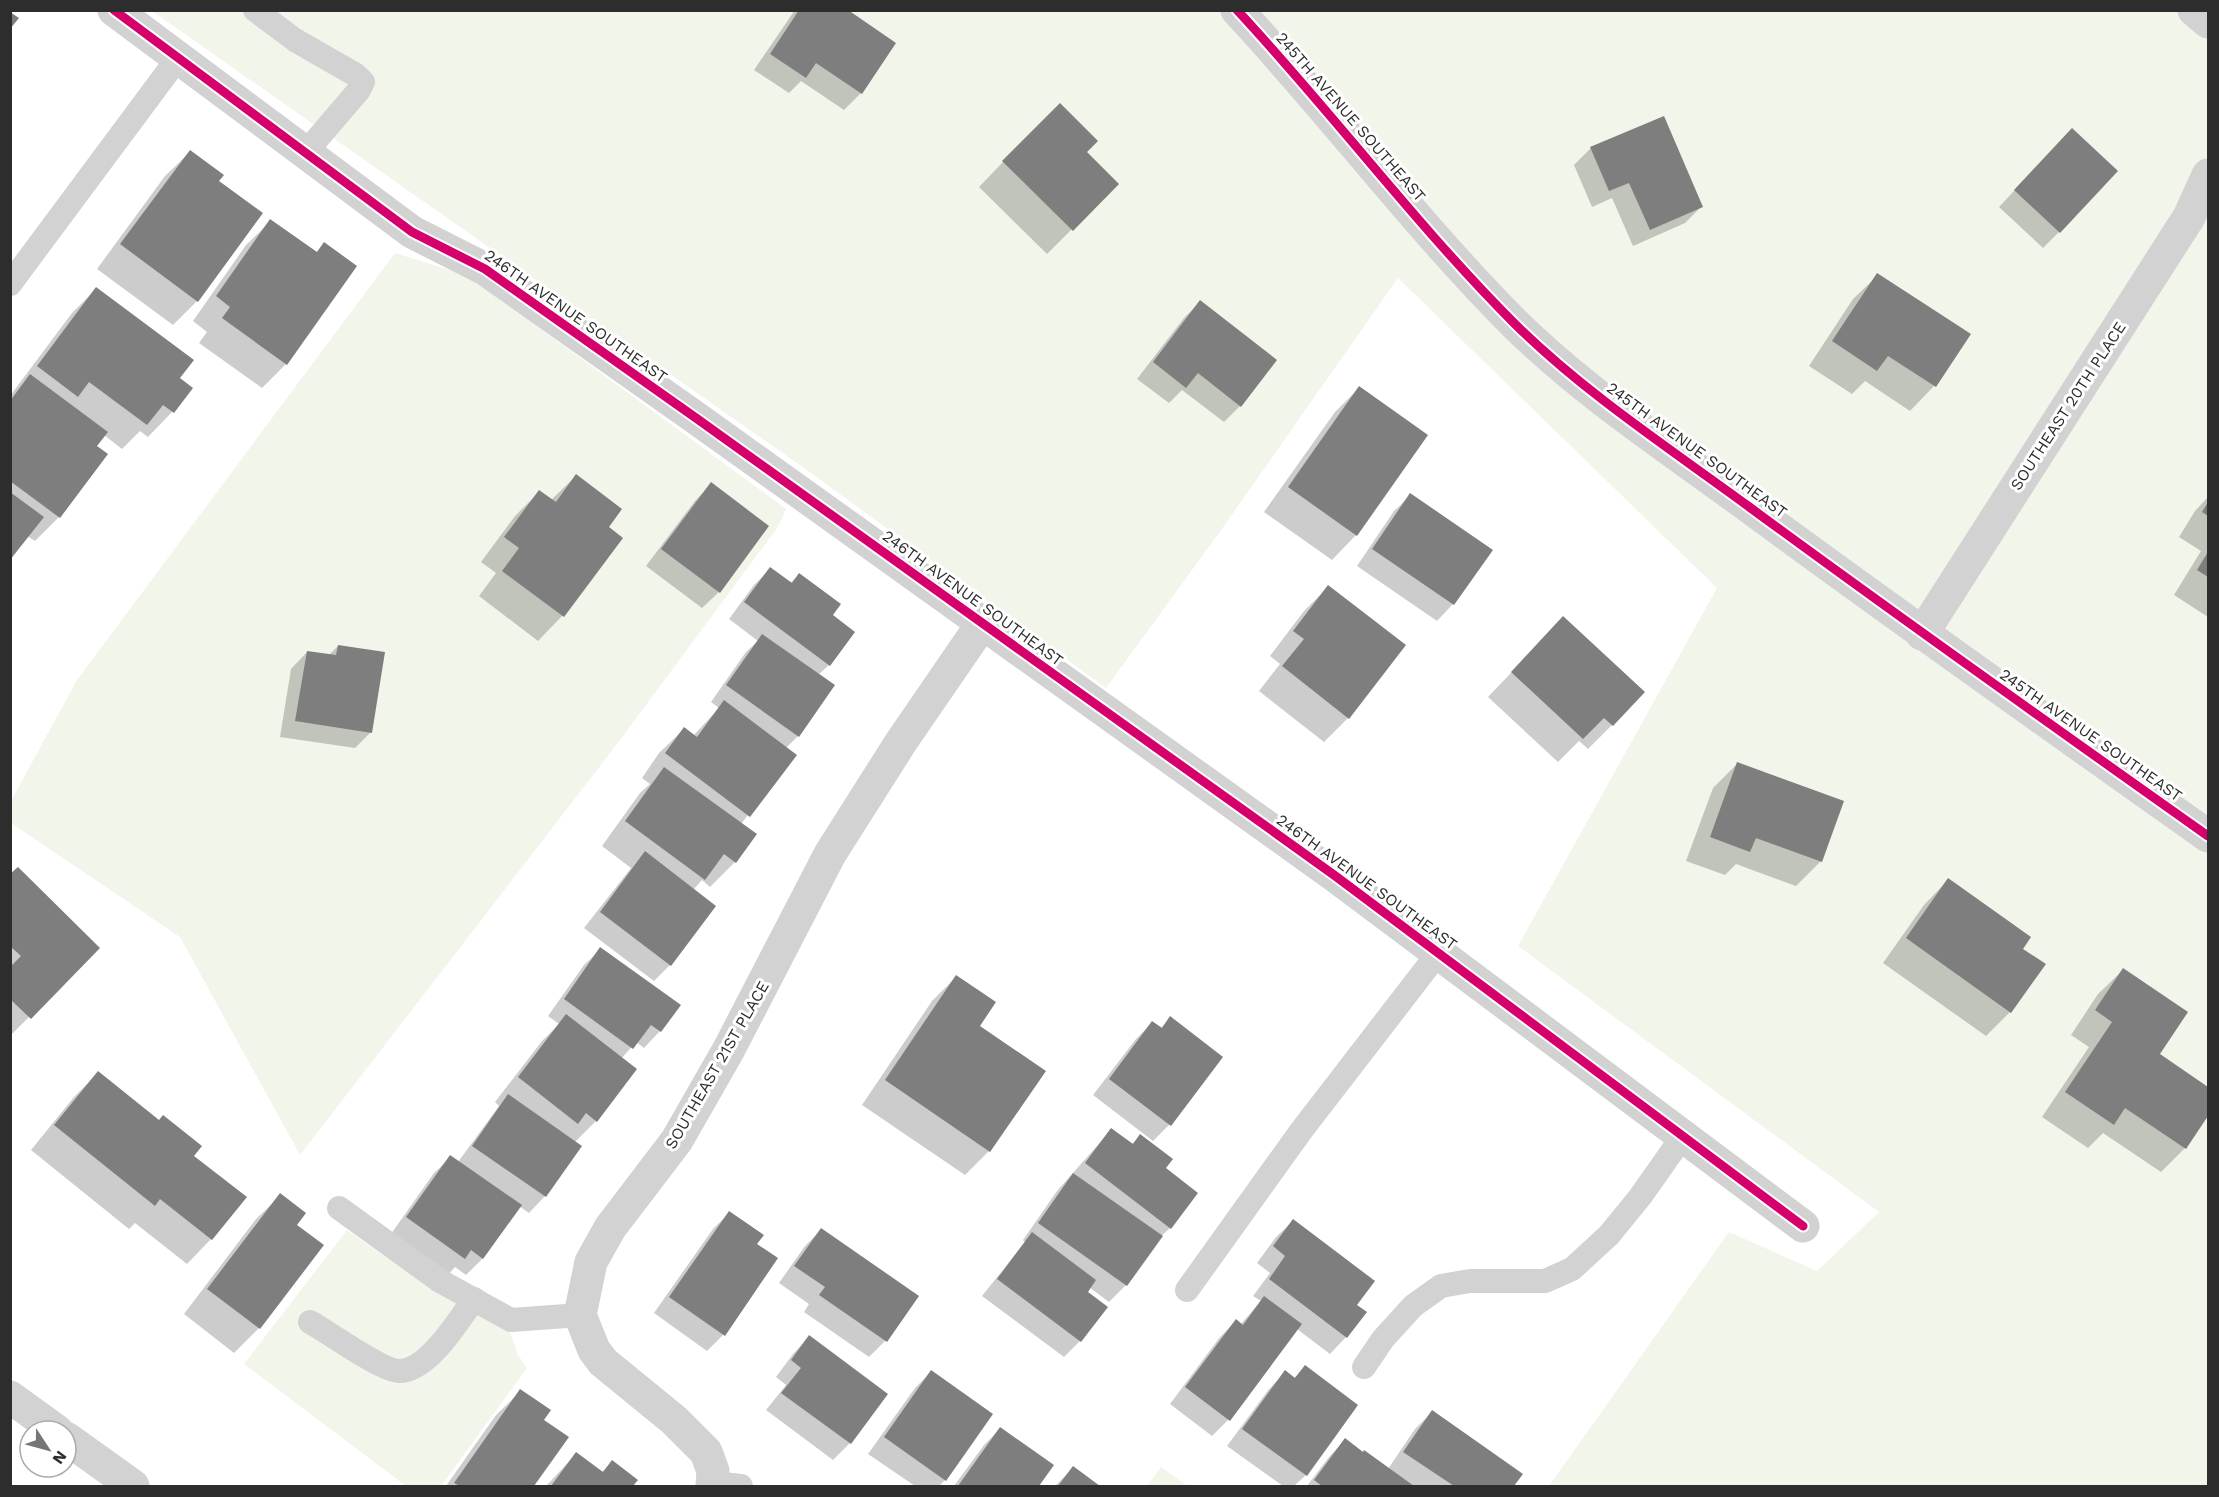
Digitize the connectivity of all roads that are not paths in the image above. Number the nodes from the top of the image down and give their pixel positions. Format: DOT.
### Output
graph roads {
  1 [pos="114,10"];
  2 [pos="255,10"];
  3 [pos="1237,10"];
  4 [pos="2194,10"];
  5 [pos="2208,22"];
  6 [pos="178,58"];
  7 [pos="306,152"];
  8 [pos="2208,175"];
  9 [pos="10,284"];
  10 [pos="982,624"];
  11 [pos="1922,634"];
  12 [pos="2208,836"];
  13 [pos="1439,952"];
  14 [pos="1683,1136"];
  15 [pos="339,1208"];
  16 [pos="1803,1226"];
  17 [pos="1187,1290"];
  18 [pos="474,1299"];
  19 [pos="580,1315"];
  20 [pos="310,1322"];
  21 [pos="1364,1367"];
  22 [pos="10,1397"];
  23 [pos="40,1419"];
  24 [pos="78,1447"];
  25 [pos="722,1485"];
  26 [pos="132,1486"];
  1 -- 6 [label="street, 246TH AVENUE SOUTHEAST"];
  2 -- 7 [label="lane"];
  3 -- 11 [label="street, 245TH AVENUE SOUTHEAST"];
  4 -- 5 [label="street"];
  6 -- 7 [label="street, 246TH AVENUE SOUTHEAST"];
  6 -- 9 [label="lane"];
  7 -- 10 [label="street, 246TH AVENUE SOUTHEAST"];
  8 -- 11 [label="street, SOUTHEAST 20TH PLACE"];
  10 -- 13 [label="street, 246TH AVENUE SOUTHEAST"];
  10 -- 19 [label="street, SOUTHEAST 21ST PLACE"];
  11 -- 12 [label="street, 245TH AVENUE SOUTHEAST"];
  13 -- 14 [label="street, 246TH AVENUE SOUTHEAST"];
  13 -- 17 [label="lane"];
  14 -- 16 [label="street, 246TH AVENUE SOUTHEAST"];
  14 -- 21 [label="lane"];
  15 -- 18 [label="lane"];
  18 -- 19 [label="lane"];
  18 -- 20 [label="lane"];
  19 -- 25 [label="street"];
  22 -- 23 [label="street"];
  24 -- 26 [label="street"];
}
